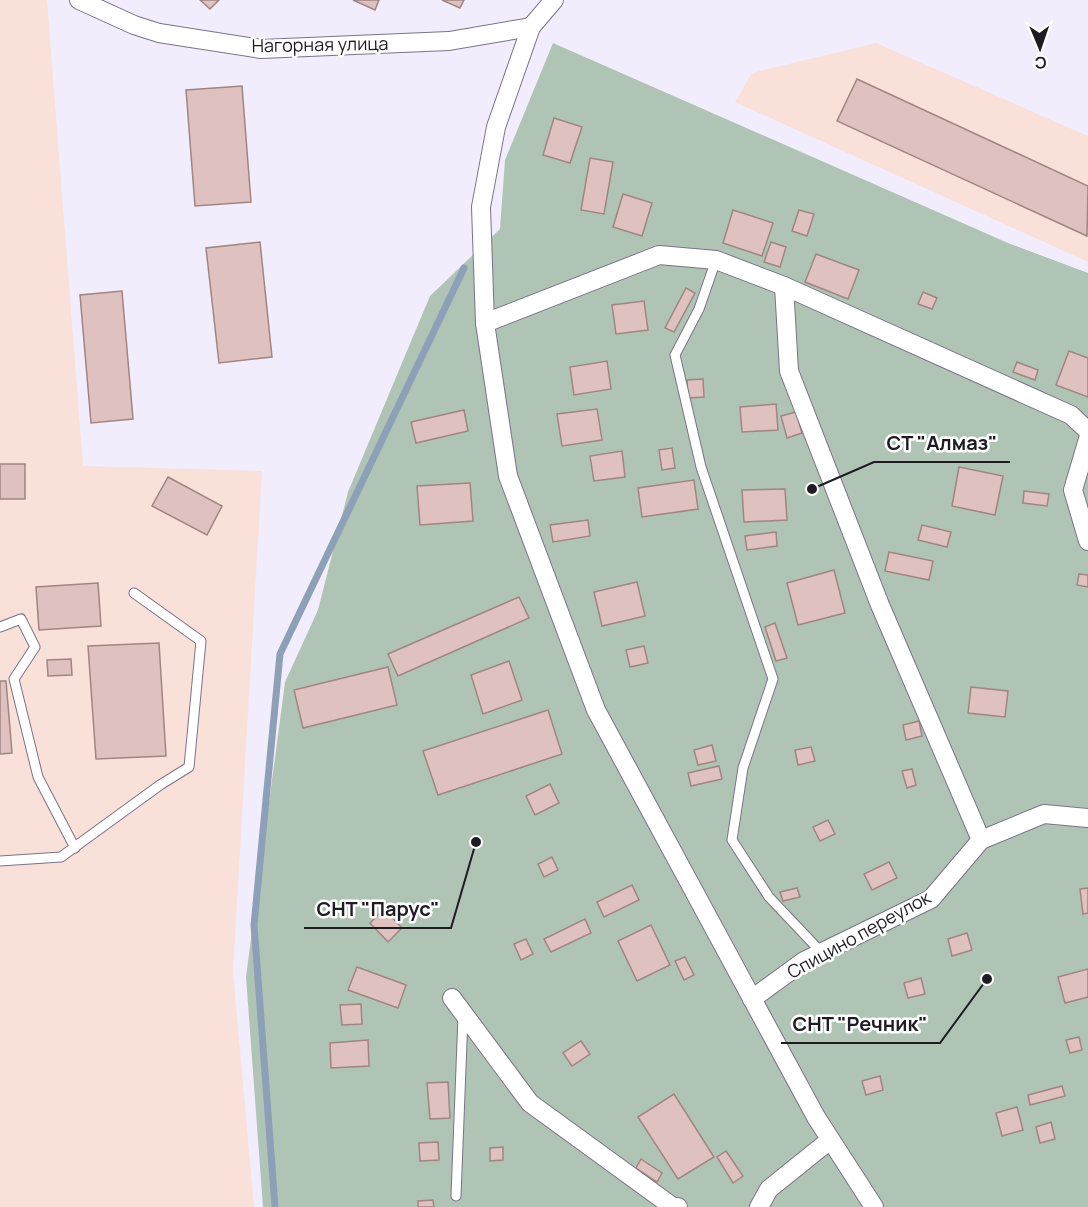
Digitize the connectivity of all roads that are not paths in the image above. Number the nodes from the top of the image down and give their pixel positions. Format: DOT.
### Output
graph roads {
  1 [pos="79,0"];
  2 [pos="554,0"];
  3 [pos="531,27"];
  4 [pos="716,260"];
  5 [pos="784,286"];
  6 [pos="485,323"];
  7 [pos="1088,431"];
  8 [pos="1088,440"];
  9 [pos="1088,541"];
  10 [pos="134,593"];
  11 [pos="0,627"];
  12 [pos="1088,818"];
  13 [pos="981,840"];
  14 [pos="75,848"];
  15 [pos="0,861"];
  16 [pos="822,953"];
  17 [pos="452,998"];
  18 [pos="752,999"];
  19 [pos="463,1013"];
  20 [pos="830,1140"];
  21 [pos="456,1196"];
  22 [pos="678,1207"];
  23 [pos="759,1207"];
  24 [pos="874,1207"];
  1 -- 3 [label="street, Нагорная улица"];
  2 -- 3 [label="street"];
  3 -- 6 [label="street"];
  4 -- 5 [label="street"];
  4 -- 6 [label="street"];
  4 -- 16 [label="lane"];
  5 -- 7 [label="street"];
  5 -- 13 [label="street"];
  6 -- 18 [label="street"];
  8 -- 9 [label="street"];
  10 -- 14 [label="lane"];
  11 -- 14 [label="lane"];
  12 -- 13 [label="street, Спицино переулок"];
  13 -- 16 [label="street, Спицино переулок"];
  14 -- 15 [label="lane"];
  16 -- 18 [label="street, Спицино переулок"];
  17 -- 19 [label="street"];
  18 -- 20 [label="street"];
  19 -- 21 [label="lane"];
  19 -- 22 [label="street"];
  20 -- 23 [label="street"];
  20 -- 24 [label="street"];
}
